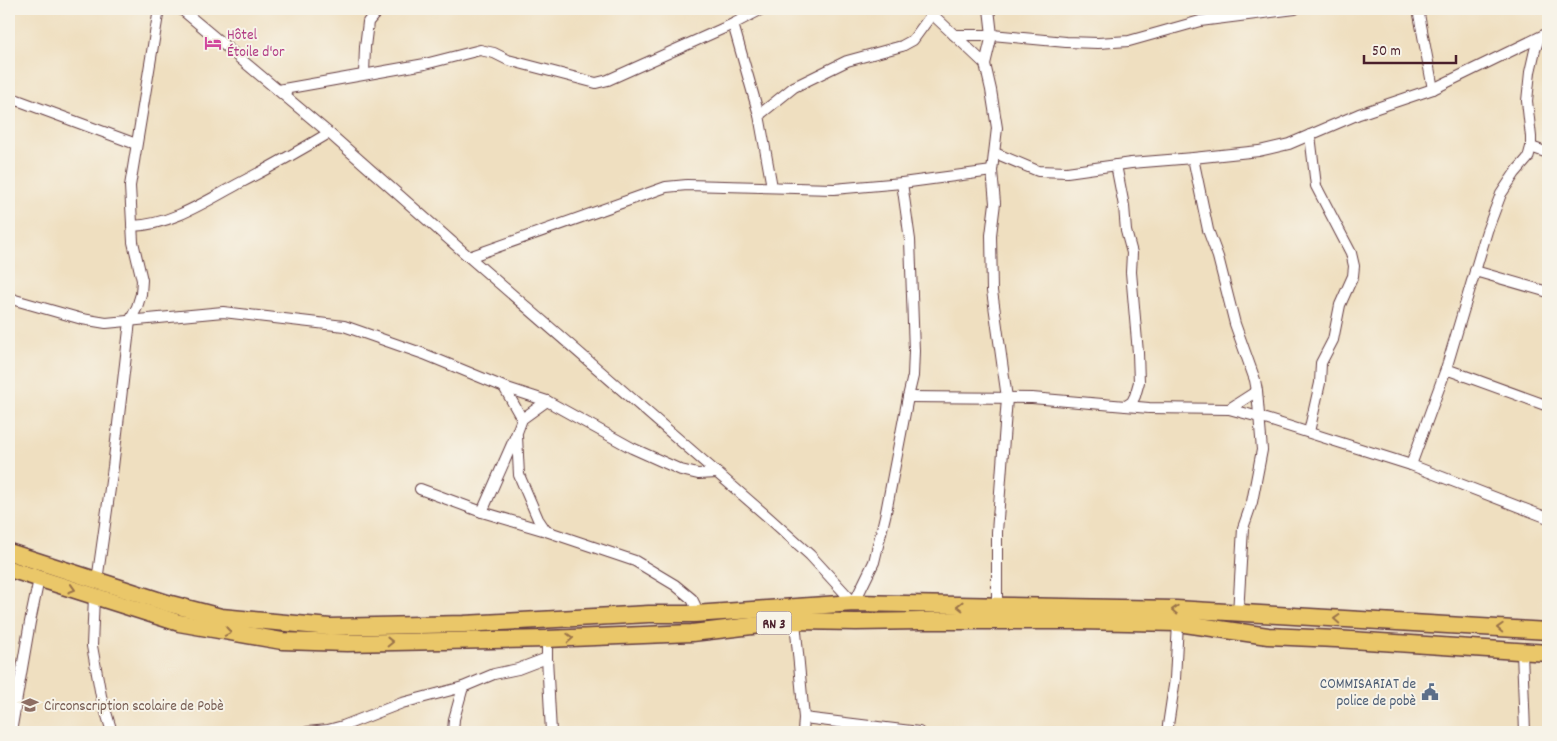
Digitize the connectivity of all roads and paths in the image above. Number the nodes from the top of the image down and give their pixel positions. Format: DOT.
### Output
graph roads {
  1 [pos="159,9"];
  2 [pos="181,9"];
  3 [pos="379,9"];
  4 [pos="762,9"];
  5 [pos="989,9"];
  6 [pos="1295,9"];
  7 [pos="1418,9"];
  8 [pos="930,11"];
  9 [pos="733,24"];
  10 [pos="954,35"];
  11 [pos="992,35"];
  12 [pos="1544,35"];
  13 [pos="984,64"];
  14 [pos="364,74"];
  15 [pos="278,90"];
  16 [pos="1433,90"];
  17 [pos="9,97"];
  18 [pos="759,115"];
  19 [pos="329,133"];
  20 [pos="1310,135"];
  21 [pos="136,144"];
  22 [pos="1531,147"];
  23 [pos="995,153"];
  24 [pos="1548,153"];
  25 [pos="1193,158"];
  26 [pos="1116,165"];
  27 [pos="992,171"];
  28 [pos="902,183"];
  29 [pos="772,187"];
  30 [pos="132,226"];
  31 [pos="469,257"];
  32 [pos="1475,271"];
  33 [pos="9,288"];
  34 [pos="1548,292"];
  35 [pos="12,298"];
  36 [pos="130,321"];
  37 [pos="1446,369"];
  38 [pos="504,387"];
  39 [pos="1257,391"];
  40 [pos="908,397"];
  41 [pos="1007,398"];
  42 [pos="547,401"];
  43 [pos="1126,406"];
  44 [pos="1548,406"];
  45 [pos="1229,409"];
  46 [pos="1260,417"];
  47 [pos="522,418"];
  48 [pos="1309,432"];
  49 [pos="516,436"];
  50 [pos="1411,465"];
  51 [pos="716,473"];
  52 [pos="420,488"];
  53 [pos="482,512"];
  54 [pos="1548,518"];
  55 [pos="546,531"];
  56 [pos="9,552"];
  57 [pos="9,568"];
  58 [pos="39,579"];
  59 [pos="96,588"];
  60 [pos="854,603"];
  61 [pos="996,606"];
  62 [pos="694,614"];
  63 [pos="1238,614"];
  64 [pos="795,621"];
  65 [pos="1178,623"];
  66 [pos="1548,631"];
  67 [pos="547,639"];
  68 [pos="1522,652"];
  69 [pos="1548,653"];
  70 [pos="547,658"];
  71 [pos="463,687"];
  72 [pos="804,718"];
  73 [pos="355,721"];
  74 [pos="329,731"];
  75 [pos="11,732"];
  76 [pos="112,732"];
  77 [pos="307,732"];
  78 [pos="352,732"];
  79 [pos="453,732"];
  80 [pos="551,732"];
  81 [pos="803,732"];
  82 [pos="919,732"];
  83 [pos="1167,732"];
  84 [pos="1525,732"];
  1 -- 21 [label="street"];
  2 -- 15 [label="street"];
  3 -- 14 [label="street"];
  4 -- 9 [label="street"];
  5 -- 11 [label="street"];
  6 -- 11 [label="street"];
  7 -- 16 [label="street"];
  8 -- 10 [label="street"];
  8 -- 18 [label="street"];
  9 -- 14 [label="street"];
  9 -- 18 [label="street"];
  10 -- 11 [label="street"];
  10 -- 13 [label="street"];
  11 -- 13 [label="street"];
  12 -- 16 [label="street"];
  12 -- 22 [label="street"];
  13 -- 23 [label="street"];
  14 -- 15 [label="street"];
  15 -- 19 [label="street"];
  16 -- 20 [label="street"];
  17 -- 21 [label="street"];
  18 -- 29 [label="street"];
  19 -- 30 [label="street"];
  19 -- 31 [label="street"];
  20 -- 25 [label="street"];
  20 -- 48 [label="street"];
  21 -- 30 [label="street"];
  22 -- 24 [label="street"];
  22 -- 32 [label="street"];
  23 -- 26 [label="street"];
  23 -- 27 [label="street"];
  25 -- 26 [label="street"];
  25 -- 39 [label="street"];
  26 -- 43 [label="street"];
  27 -- 28 [label="street"];
  27 -- 41 [label="street"];
  28 -- 29 [label="street"];
  28 -- 40 [label="street"];
  29 -- 31 [label="street"];
  30 -- 36 [label="street"];
  31 -- 51 [label="street"];
  32 -- 34 [label="street"];
  32 -- 37 [label="street"];
  33 -- 35 [label="street"];
  35 -- 36 [label="street"];
  36 -- 38 [label="street"];
  36 -- 59 [label="street"];
  37 -- 44 [label="street"];
  37 -- 50 [label="street"];
  38 -- 42 [label="street"];
  38 -- 47 [label="street"];
  39 -- 45 [label="street"];
  39 -- 46 [label="street"];
  40 -- 41 [label="street"];
  40 -- 60 [label="street"];
  41 -- 43 [label="street"];
  41 -- 61 [label="street"];
  42 -- 47 [label="street"];
  42 -- 51 [label="street"];
  43 -- 45 [label="street"];
  45 -- 46 [label="street"];
  46 -- 48 [label="street"];
  46 -- 63 [label="street"];
  47 -- 49 [label="street"];
  48 -- 50 [label="street"];
  49 -- 53 [label="street"];
  49 -- 55 [label="street"];
  50 -- 54 [label="street"];
  51 -- 60 [label="street"];
  52 -- 53 [label="street"];
  53 -- 55 [label="street"];
  55 -- 62 [label="street"];
  56 -- 59 [label="main road, RN 3"];
  57 -- 58 [label="main road, RN 3"];
  58 -- 59 [label="main road, RN 3, one-way"];
  58 -- 75 [label="street"];
  59 -- 62 [label="main road, RN 3"];
  59 -- 67 [label="main road, RN 3, one-way"];
  59 -- 76 [label="street"];
  61 -- 60 [label="main road, RN 3, one-way"];
  60 -- 62 [label="main road, RN 3"];
  63 -- 61 [label="main road, RN 3, one-way"];
  66 -- 63 [label="main road, RN 3, one-way"];
  64 -- 65 [label="main road, RN 3"];
  67 -- 64 [label="main road, RN 3, one-way"];
  64 -- 72 [label="street"];
  65 -- 68 [label="main road, RN 3"];
  65 -- 83 [label="street"];
  67 -- 70 [label="street"];
  68 -- 69 [label="main road, RN 3"];
  68 -- 84 [label="street"];
  70 -- 71 [label="street"];
  70 -- 80 [label="street"];
  71 -- 73 [label="street"];
  71 -- 79 [label="street"];
  72 -- 81 [label="street"];
  72 -- 82 [label="street"];
  73 -- 74 [label="street"];
  73 -- 78 [label="street"];
  74 -- 77 [label="street"];
}
